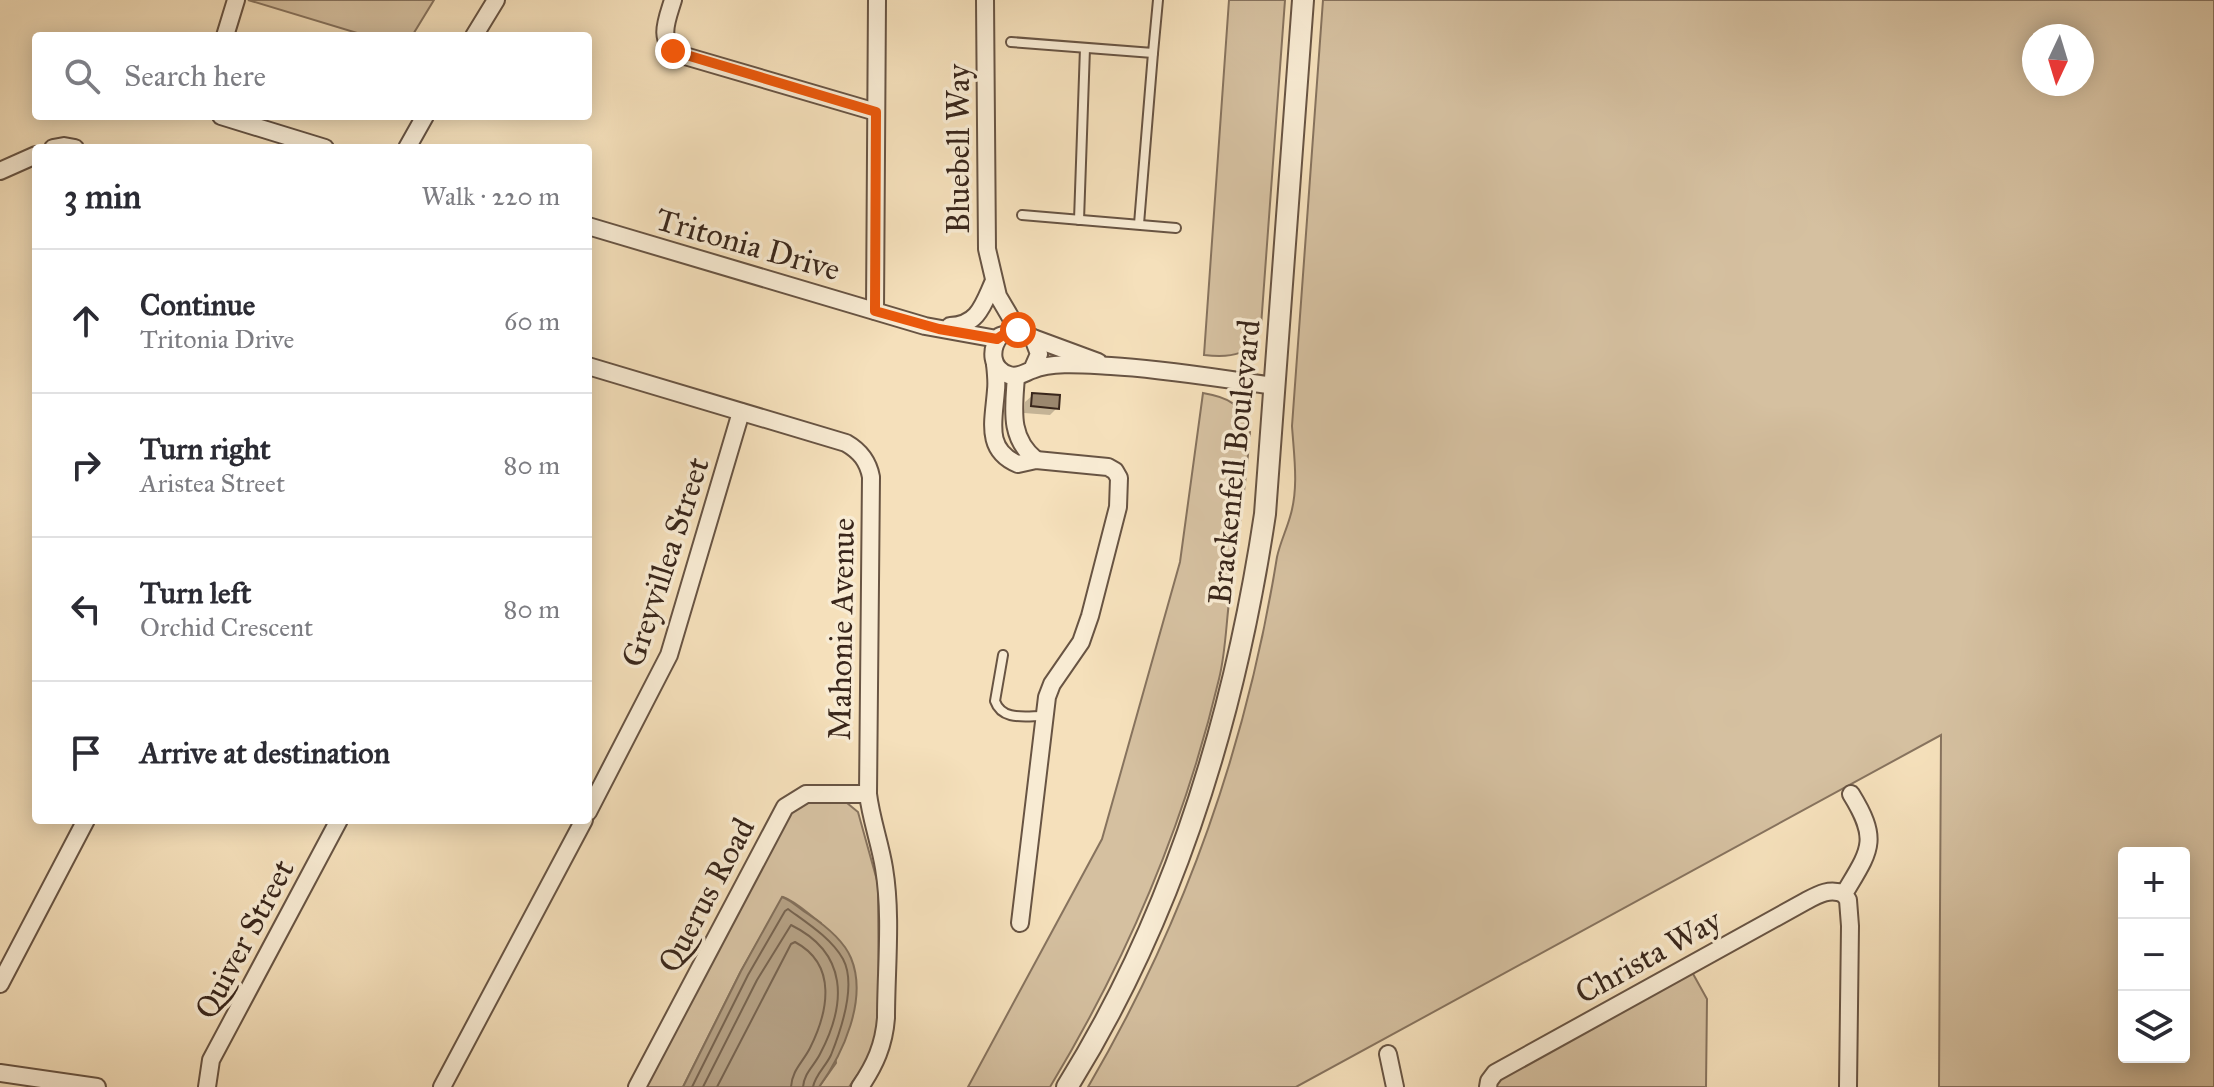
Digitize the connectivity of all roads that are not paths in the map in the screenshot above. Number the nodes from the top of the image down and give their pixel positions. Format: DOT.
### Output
graph roads {
  1 [pos="236,0"];
  2 [pos="496,0"];
  3 [pos="673,0"];
  4 [pos="877,0"];
  5 [pos="985,0"];
  6 [pos="1158,0"];
  7 [pos="1303,0"];
  8 [pos="226,32"];
  9 [pos="476,32"];
  10 [pos="1011,42"];
  11 [pos="1085,48"];
  12 [pos="1153,53"];
  13 [pos="876,112"];
  14 [pos="234,120"];
  15 [pos="423,120"];
  16 [pos="312,144"];
  17 [pos="409,144"];
  18 [pos="32,157"];
  19 [pos="0,171"];
  20 [pos="1022,215"];
  21 [pos="1079,220"];
  22 [pos="1139,224"];
  23 [pos="592,227"];
  24 [pos="1176,228"];
  25 [pos="996,290"];
  26 [pos="875,311"];
  27 [pos="932,328"];
  28 [pos="1026,334"];
  29 [pos="996,349"];
  30 [pos="1111,366"];
  31 [pos="592,367"];
  32 [pos="1024,373"];
  33 [pos="1275,386"];
  34 [pos="741,412"];
  35 [pos="1036,460"];
  36 [pos="1003,655"];
  37 [pos="1043,716"];
  38 [pos="868,794"];
  39 [pos="1851,794"];
  40 [pos="592,804"];
  41 [pos="84,824"];
  42 [pos="337,824"];
  43 [pos="582,824"];
  44 [pos="1844,894"];
  45 [pos="1020,923"];
  46 [pos="0,984"];
  47 [pos="1388,1054"];
  48 [pos="0,1073"];
  49 [pos="97,1087"];
  50 [pos="207,1087"];
  51 [pos="442,1087"];
  52 [pos="637,1087"];
  53 [pos="860,1087"];
  54 [pos="1067,1087"];
  55 [pos="1395,1087"];
  56 [pos="1488,1087"];
  57 [pos="1848,1087"];
  1 -- 8 [label="street"];
  2 -- 9 [label="street"];
  3 -- 13 [label="street"];
  4 -- 13 [label="street"];
  5 -- 25 [label="street, Bluebell Way"];
  6 -- 12 [label="lane"];
  7 -- 33 [label="street, Brackenfell Boulevard"];
  10 -- 11 [label="lane"];
  11 -- 12 [label="lane"];
  11 -- 21 [label="lane"];
  12 -- 22 [label="lane"];
  13 -- 26 [label="street"];
  14 -- 16 [label="street"];
  15 -- 17 [label="street"];
  18 -- 19 [label="street"];
  20 -- 21 [label="lane"];
  21 -- 22 [label="lane"];
  22 -- 24 [label="lane"];
  23 -- 26 [label="street, Tritonia Drive"];
  25 -- 27 [label="street"];
  25 -- 28 [label="street"];
  25 -- 29 [label="street, Bluebell Way"];
  26 -- 27 [label="street, Tritonia Drive"];
  27 -- 29 [label="street, Tritonia Drive"];
  28 -- 29 [label="street"];
  28 -- 30 [label="street"];
  28 -- 32 [label="street"];
  29 -- 32 [label="street"];
  29 -- 35 [label="street, Bluebell Way"];
  30 -- 32 [label="street"];
  30 -- 33 [label="street"];
  31 -- 34 [label="street, Mahonie Avenue"];
  32 -- 35 [label="street"];
  33 -- 54 [label="street, Brackenfell Boulevard"];
  34 -- 38 [label="street, Mahonie Avenue"];
  34 -- 40 [label="street, Greyvillea Street"];
  35 -- 37 [label="street"];
  36 -- 37 [label="lane"];
  37 -- 45 [label="street"];
  38 -- 52 [label="street, Querus Road"];
  38 -- 53 [label="street, Mahonie Avenue"];
  39 -- 44 [label="street"];
  41 -- 46 [label="street"];
  42 -- 50 [label="street, Quiver Street"];
  43 -- 51 [label="street"];
  44 -- 56 [label="street, Christa Way"];
  44 -- 57 [label="street"];
  47 -- 55 [label="street"];
  48 -- 49 [label="street"];
}
